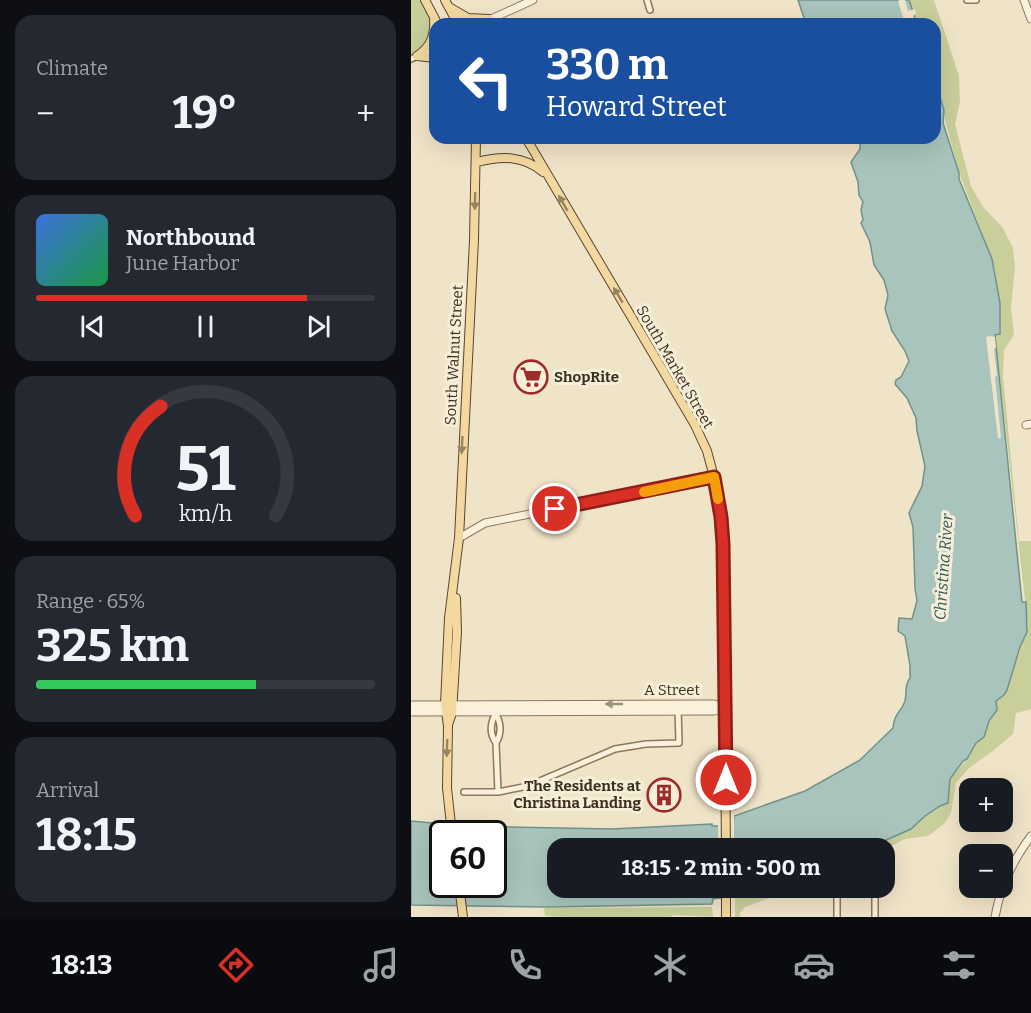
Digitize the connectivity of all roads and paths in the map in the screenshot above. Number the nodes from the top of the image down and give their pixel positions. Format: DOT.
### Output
graph roads {
  1 [pos="425,0"];
  2 [pos="533,0"];
  3 [pos="647,0"];
  4 [pos="967,0"];
  5 [pos="976,0"];
  6 [pos="1025,0"];
  7 [pos="447,4"];
  8 [pos="650,10"];
  9 [pos="434,18"];
  10 [pos="455,18"];
  11 [pos="468,18"];
  12 [pos="494,18"];
  13 [pos="1031,19"];
  14 [pos="429,45"];
  15 [pos="429,51"];
  16 [pos="414,58"];
  17 [pos="476,144"];
  18 [pos="529,144"];
  19 [pos="477,162"];
  20 [pos="547,176"];
  21 [pos="714,477"];
  22 [pos="459,538"];
  23 [pos="501,704"];
  24 [pos="411,705"];
  25 [pos="678,708"];
  26 [pos="726,708"];
  27 [pos="449,709"];
  28 [pos="411,712"];
  29 [pos="495,713"];
  30 [pos="464,792"];
  31 [pos="498,792"];
  32 [pos="451,820"];
  33 [pos="1031,836"];
  34 [pos="726,838"];
  35 [pos="461,898"];
  36 [pos="726,898"];
  37 [pos="837,898"];
  38 [pos="875,898"];
  39 [pos="463,917"];
  40 [pos="726,917"];
  41 [pos="837,917"];
  42 [pos="876,917"];
  43 [pos="995,917"];
  1 -- 9 [label="main road"];
  2 -- 12 [label="street"];
  3 -- 8 [label="street"];
  4 -- 5 [label="street"];
  6 -- 13 [label="street"];
  7 -- 10 [label="main road"];
  7 -- 11 [label="main road"];
  14 -- 16 [label="main road"];
  15 -- 16 [label="street"];
  17 -- 19 [label="main road, South Walnut Street"];
  18 -- 20 [label="main road, South Market Street"];
  19 -- 20 [label="main road"];
  19 -- 22 [label="main road, South Walnut Street, one-way"];
  21 -- 20 [label="main road, South Market Street, one-way"];
  21 -- 22 [label="street"];
  21 -- 26 [label="main road, South Market Street"];
  22 -- 27 [label="main road, South Walnut Street"];
  25 -- 23 [label="street, A Street, one-way"];
  23 -- 27 [label="street, A Street"];
  23 -- 29 [label="street"];
  24 -- 27 [label="street, A Street"];
  25 -- 26 [label="street, A Street"];
  25 -- 29 [label="street, A Street"];
  25 -- 31 [label="street"];
  26 -- 34 [label="main road, South Market Street"];
  27 -- 28 [label="street, A Street"];
  27 -- 29 [label="street, A Street"];
  27 -- 32 [label="main road, South Walnut Street, one-way"];
  29 -- 31 [label="street"];
  30 -- 31 [label="street"];
  33 -- 43 [label="street"];
  35 -- 39 [label="main road"];
  36 -- 40 [label="main road"];
  37 -- 41 [label="street"];
  38 -- 42 [label="street"];
}
